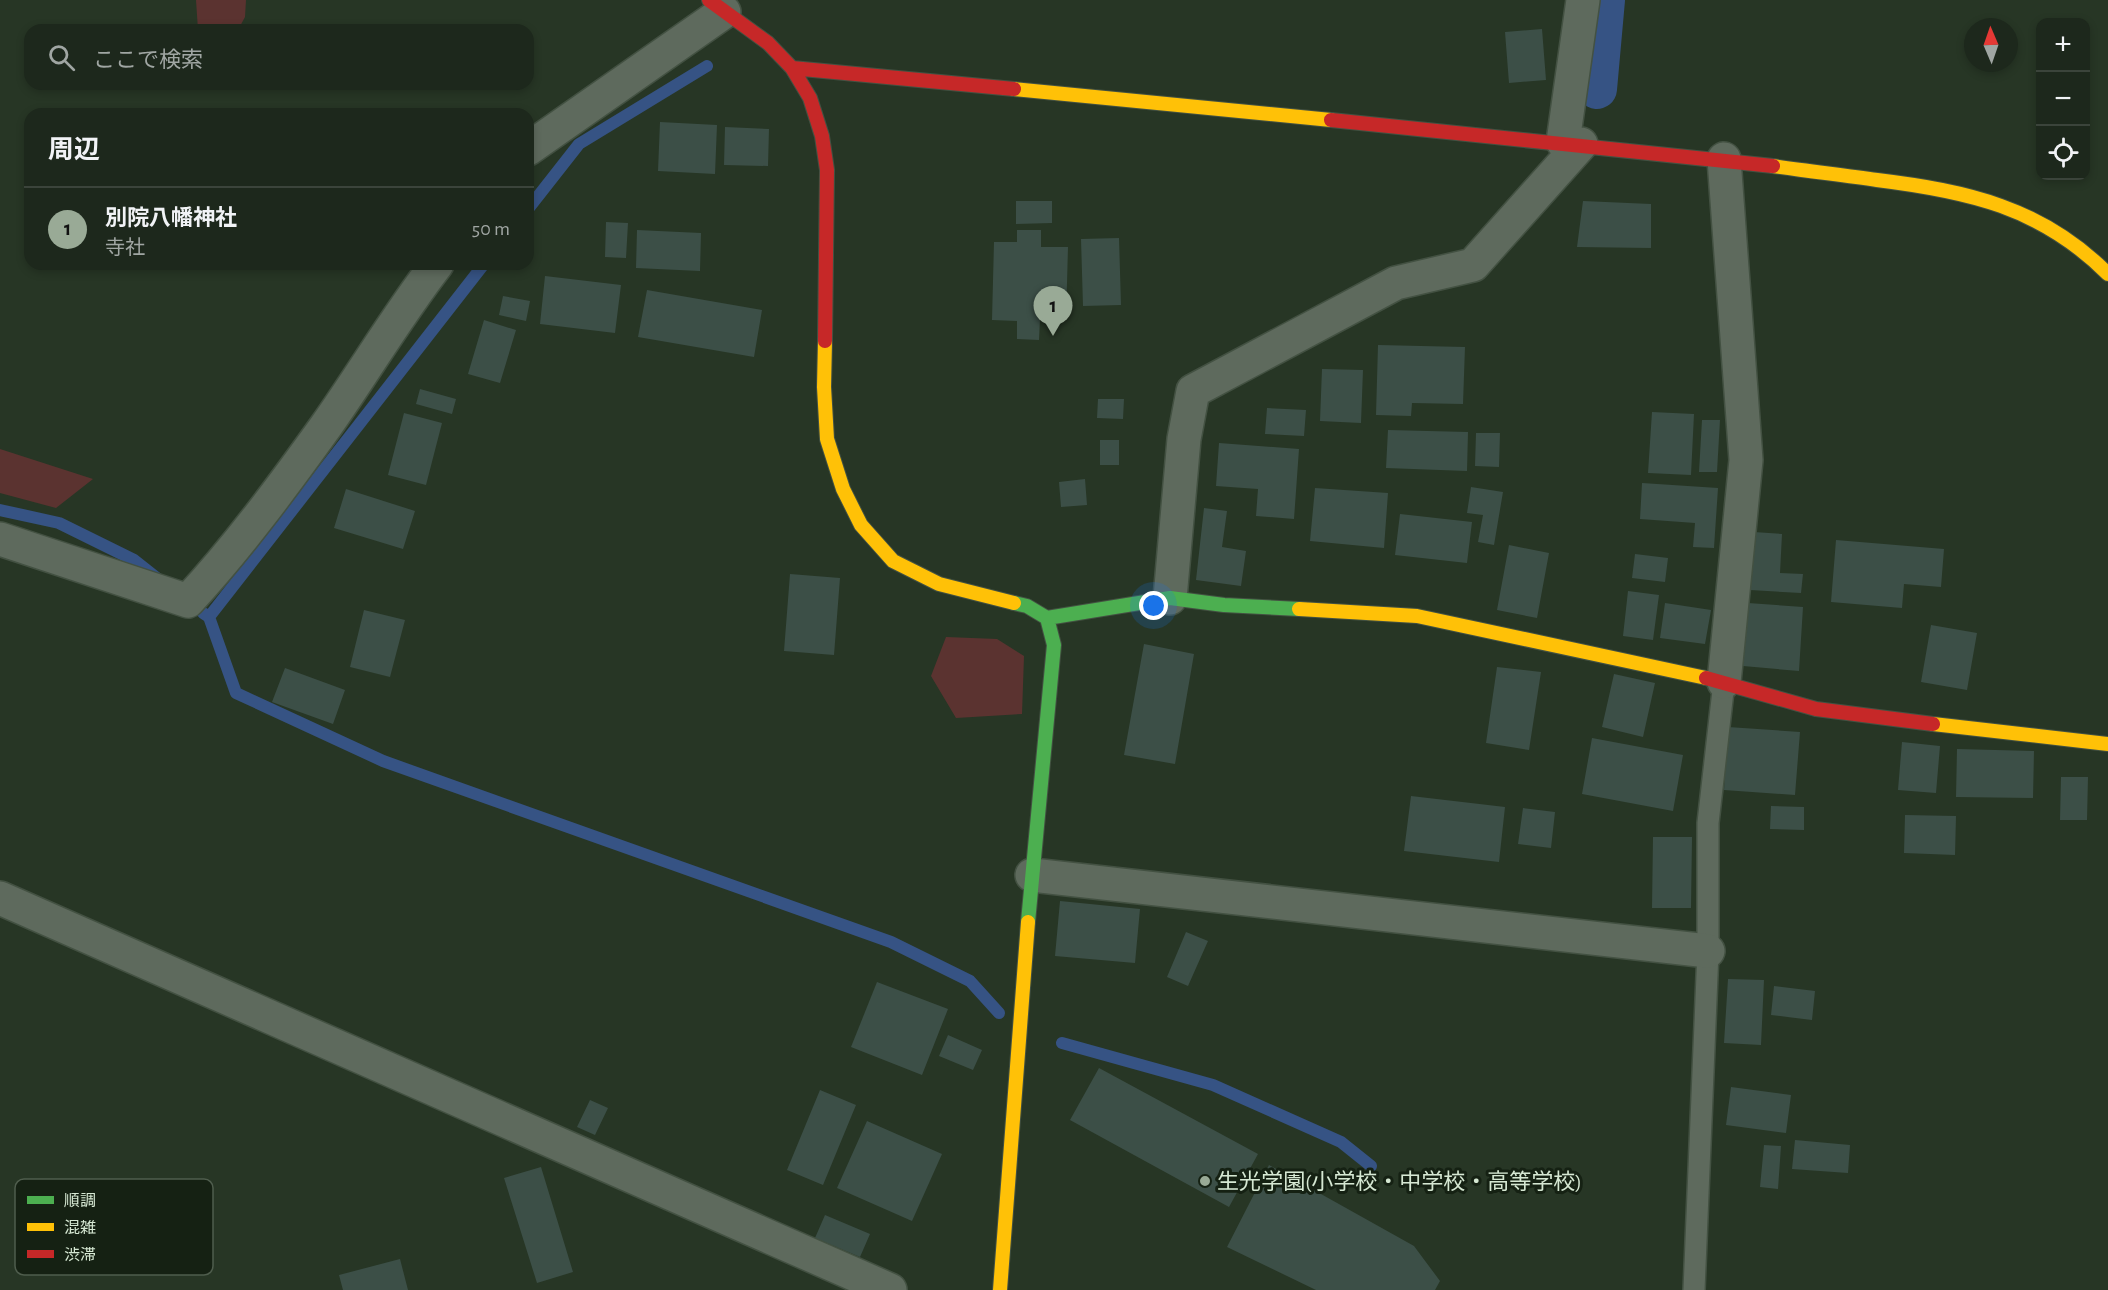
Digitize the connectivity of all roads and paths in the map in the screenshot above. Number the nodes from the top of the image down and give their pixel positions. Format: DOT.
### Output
graph roads {
  1 [pos="1583,0"];
  2 [pos="717,6"];
  3 [pos="792,68"];
  4 [pos="534,141"];
  5 [pos="1572,143"];
  6 [pos="1724,159"];
  7 [pos="432,270"];
  8 [pos="2108,274"];
  9 [pos="0,539"];
  10 [pos="1170,598"];
  11 [pos="1047,618"];
  12 [pos="1724,682"];
  13 [pos="2108,744"];
  14 [pos="1032,875"];
  15 [pos="0,898"];
  16 [pos="1708,951"];
  17 [pos="890,1290"];
  18 [pos="1000,1290"];
  19 [pos="1694,1290"];
  1 -- 5 [label="street"];
  2 -- 3 [label="street"];
  2 -- 4 [label="street"];
  3 -- 5 [label="street"];
  3 -- 11 [label="street"];
  5 -- 6 [label="street"];
  5 -- 10 [label="street"];
  6 -- 8 [label="street"];
  6 -- 12 [label="street"];
  7 -- 9 [label="street"];
  10 -- 11 [label="street"];
  10 -- 12 [label="street"];
  11 -- 14 [label="street"];
  12 -- 13 [label="street"];
  12 -- 16 [label="lane"];
  14 -- 16 [label="street"];
  14 -- 18 [label="street"];
  15 -- 17 [label="street"];
  16 -- 19 [label="lane"];
}
